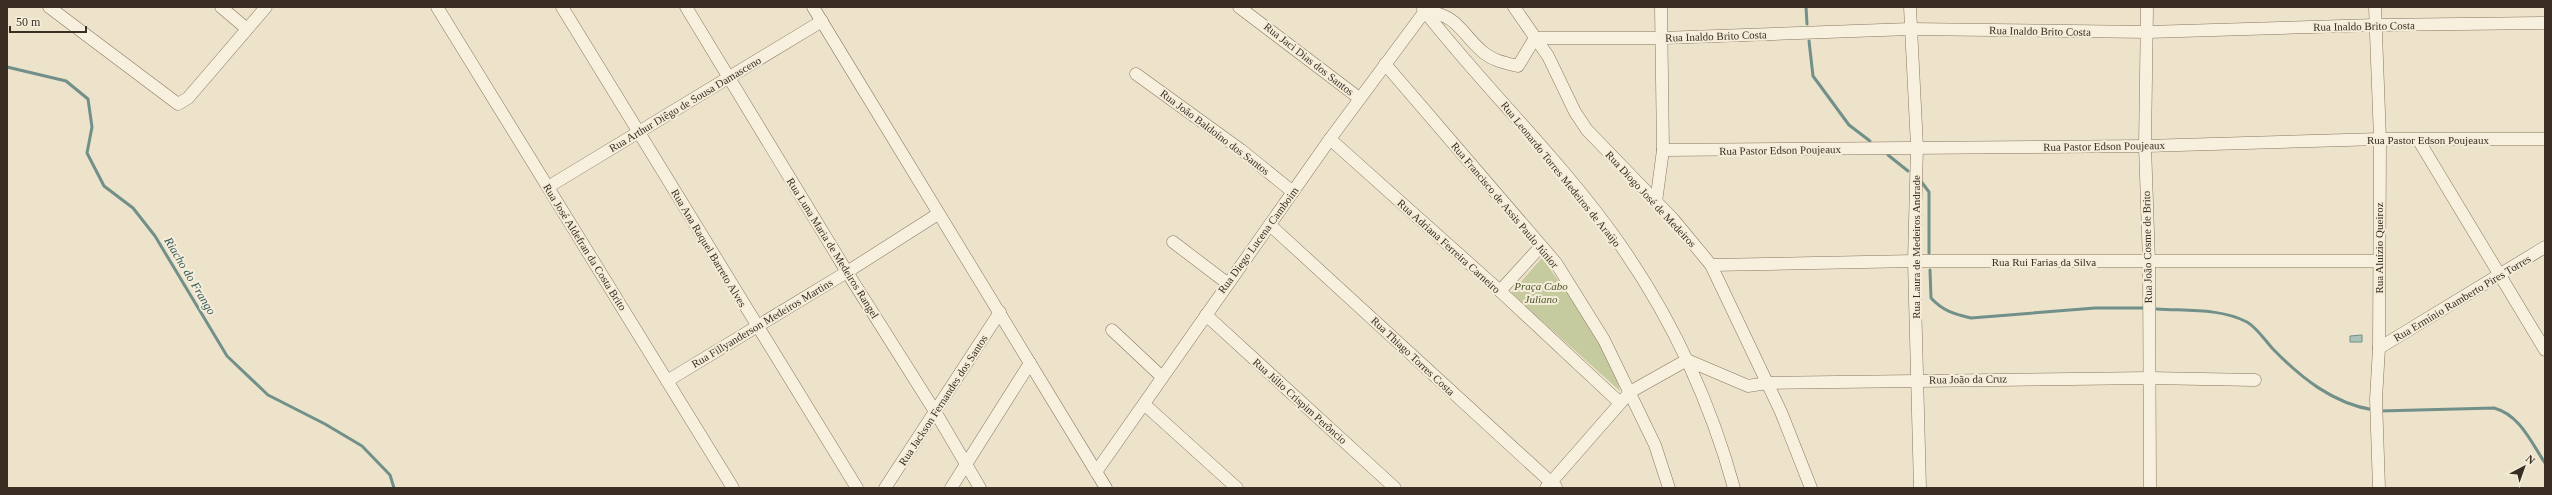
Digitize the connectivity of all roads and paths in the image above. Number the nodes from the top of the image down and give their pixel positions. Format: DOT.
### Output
graph roads {
  1 [pos="49,7"];
  2 [pos="221,7"];
  3 [pos="266,7"];
  4 [pos="437,7"];
  5 [pos="562,7"];
  6 [pos="686,7"];
  7 [pos="813,7"];
  8 [pos="1239,7"];
  9 [pos="1514,7"];
  10 [pos="1661,7"];
  11 [pos="1910,7"];
  12 [pos="2147,7"];
  13 [pos="2375,7"];
  14 [pos="1423,9"];
  15 [pos="822,21"];
  16 [pos="2545,23"];
  17 [pos="2376,25"];
  18 [pos="248,28"];
  19 [pos="1910,29"];
  20 [pos="2148,32"];
  21 [pos="1535,38"];
  22 [pos="1661,38"];
  23 [pos="1385,64"];
  24 [pos="1136,74"];
  25 [pos="728,77"];
  26 [pos="1359,98"];
  27 [pos="639,132"];
  28 [pos="1330,139"];
  29 [pos="2545,139"];
  30 [pos="2380,140"];
  31 [pos="2419,141"];
  32 [pos="2145,146"];
  33 [pos="1917,147"];
  34 [pos="1663,150"];
  35 [pos="548,187"];
  36 [pos="1293,192"];
  37 [pos="1656,202"];
  38 [pos="938,214"];
  39 [pos="1270,225"];
  40 [pos="1173,242"];
  41 [pos="1541,246"];
  42 [pos="2545,247"];
  43 [pos="1914,261"];
  44 [pos="2378,261"];
  45 [pos="2148,262"];
  46 [pos="1711,265"];
  47 [pos="847,272"];
  48 [pos="2500,274"];
  49 [pos="1227,284"];
  50 [pos="1500,291"];
  51 [pos="1000,312"];
  52 [pos="1206,315"];
  53 [pos="758,326"];
  54 [pos="1112,330"];
  55 [pos="2379,348"];
  56 [pos="2545,350"];
  57 [pos="1687,360"];
  58 [pos="1030,363"];
  59 [pos="1162,377"];
  60 [pos="2149,378"];
  61 [pos="1917,380"];
  62 [pos="2255,380"];
  63 [pos="667,381"];
  64 [pos="1767,383"];
  65 [pos="1630,392"];
  66 [pos="1620,403"];
  67 [pos="1144,404"];
  68 [pos="936,413"];
  69 [pos="966,464"];
  70 [pos="1096,472"];
  71 [pos="1551,486"];
  72 [pos="733,488"];
  73 [pos="857,488"];
  74 [pos="885,488"];
  75 [pos="950,488"];
  76 [pos="980,488"];
  77 [pos="1106,488"];
  78 [pos="1237,488"];
  79 [pos="1395,488"];
  80 [pos="1670,488"];
  81 [pos="1734,488"];
  82 [pos="1811,488"];
  83 [pos="1920,488"];
  84 [pos="2150,488"];
  85 [pos="2379,488"];
  1 -- 18 [label="street"];
  2 -- 18 [label="street"];
  3 -- 18 [label="street"];
  4 -- 35 [label="street, Rua José Aldefran da Costa Brito"];
  5 -- 27 [label="street, Rua Ana Raquel Barreto Alves"];
  6 -- 25 [label="street, Rua Luna Maria de Medeiros Rangel"];
  7 -- 15 [label="street"];
  8 -- 26 [label="street, Rua Jaci Dias dos Santos"];
  9 -- 21 [label="street, Rua Diogo José de Medeiros"];
  10 -- 22 [label="street"];
  11 -- 19 [label="street, Rua Laura de Medeiros Andrade"];
  12 -- 20 [label="street, Rua João Cosme de Brito"];
  13 -- 17 [label="street, Rua Aluízio Queiroz"];
  14 -- 21 [label="street"];
  14 -- 23 [label="street, Rua Diego Lucena Camboim"];
  14 -- 57 [label="street, Rua Leonardo Torres Medeiros de Araújo"];
  15 -- 25 [label="street, Rua Arthur Diêgo de Sousa Damasceno"];
  15 -- 38 [label="street"];
  16 -- 17 [label="street, Rua Inaldo Brito Costa"];
  17 -- 20 [label="street, Rua Inaldo Brito Costa"];
  17 -- 30 [label="street, Rua Aluízio Queiroz"];
  19 -- 20 [label="street, Rua Inaldo Brito Costa"];
  19 -- 22 [label="street, Rua Inaldo Brito Costa"];
  19 -- 33 [label="street, Rua Laura de Medeiros Andrade"];
  20 -- 32 [label="street, Rua João Cosme de Brito"];
  21 -- 22 [label="street, Rua Inaldo Brito Costa"];
  21 -- 37 [label="street, Rua Diogo José de Medeiros"];
  22 -- 34 [label="street"];
  23 -- 26 [label="street, Rua Diego Lucena Camboim"];
  23 -- 41 [label="street, Rua Francisco de Assis Paulo Júnior"];
  24 -- 36 [label="street, Rua João Baldoíno dos Santos"];
  25 -- 27 [label="street, Rua Arthur Diêgo de Sousa Damasceno"];
  25 -- 47 [label="street, Rua Luna Maria de Medeiros Rangel"];
  26 -- 28 [label="street, Rua Diego Lucena Camboim"];
  27 -- 35 [label="street, Rua Arthur Diêgo de Sousa Damasceno"];
  27 -- 53 [label="street, Rua Ana Raquel Barreto Alves"];
  28 -- 36 [label="street, Rua Diego Lucena Camboim"];
  28 -- 50 [label="street, Rua Adriana Ferreira Carneiro"];
  29 -- 31 [label="street, Rua Pastor Edson Poujeaux"];
  30 -- 31 [label="street, Rua Pastor Edson Poujeaux"];
  30 -- 32 [label="street, Rua Pastor Edson Poujeaux"];
  30 -- 44 [label="street, Rua Aluízio Queiroz"];
  31 -- 48 [label="street"];
  32 -- 33 [label="street, Rua Pastor Edson Poujeaux"];
  32 -- 45 [label="street, Rua João Cosme de Brito"];
  33 -- 34 [label="street, Rua Pastor Edson Poujeaux"];
  33 -- 43 [label="street, Rua Laura de Medeiros Andrade"];
  34 -- 37 [label="street"];
  35 -- 63 [label="street, Rua José Aldefran da Costa Brito"];
  36 -- 39 [label="street, Rua Diego Lucena Camboim"];
  37 -- 46 [label="street, Rua Diogo José de Medeiros"];
  38 -- 47 [label="street, Rua Fillyanderson Medeiros Martins"];
  38 -- 51 [label="street"];
  39 -- 49 [label="street, Rua Diego Lucena Camboim"];
  39 -- 71 [label="street, Rua Thiago Torres Costa"];
  40 -- 49 [label="street"];
  41 -- 50 [label="street"];
  41 -- 65 [label="street, Rua Francisco de Assis Paulo Júnior"];
  42 -- 48 [label="street, Rua Ermínio Ramberto Pires Torres"];
  43 -- 45 [label="street, Rua Rui Farias da Silva"];
  43 -- 46 [label="street, Rua Rui Farias da Silva"];
  43 -- 61 [label="street, Rua Laura de Medeiros Andrade"];
  44 -- 45 [label="street, Rua Rui Farias da Silva"];
  44 -- 55 [label="street, Rua Aluízio Queiroz"];
  45 -- 60 [label="street, Rua João Cosme de Brito"];
  46 -- 64 [label="street, Rua Diogo José de Medeiros"];
  47 -- 53 [label="street, Rua Fillyanderson Medeiros Martins"];
  47 -- 68 [label="street, Rua Luna Maria de Medeiros Rangel"];
  48 -- 55 [label="street, Rua Ermínio Ramberto Pires Torres"];
  48 -- 56 [label="street"];
  49 -- 52 [label="street, Rua Diego Lucena Camboim"];
  50 -- 66 [label="street, Rua Adriana Ferreira Carneiro"];
  51 -- 58 [label="street"];
  51 -- 68 [label="street, Rua Jackson Fernandes dos Santos"];
  52 -- 59 [label="street, Rua Diego Lucena Camboim"];
  52 -- 79 [label="street, Rua Júlio Crispim Perôncio"];
  53 -- 63 [label="street, Rua Fillyanderson Medeiros Martins"];
  53 -- 73 [label="street, Rua Ana Raquel Barreto Alves"];
  54 -- 59 [label="street"];
  55 -- 85 [label="street, Rua Aluízio Queiroz"];
  57 -- 64 [label="street, Rua João da Cruz"];
  57 -- 65 [label="street"];
  57 -- 81 [label="street, Rua Leonardo Torres Medeiros de Araújo"];
  58 -- 69 [label="street"];
  58 -- 70 [label="street"];
  59 -- 67 [label="street, Rua Diego Lucena Camboim"];
  60 -- 61 [label="street, Rua João da Cruz"];
  60 -- 62 [label="street, Rua João da Cruz"];
  60 -- 84 [label="street, Rua João Cosme de Brito"];
  61 -- 64 [label="street, Rua João da Cruz"];
  61 -- 83 [label="street, Rua Laura de Medeiros Andrade"];
  63 -- 72 [label="street, Rua José Aldefran da Costa Brito"];
  64 -- 82 [label="street, Rua Diogo José de Medeiros"];
  65 -- 66 [label="street"];
  65 -- 80 [label="street, Rua Francisco de Assis Paulo Júnior"];
  66 -- 71 [label="street"];
  67 -- 70 [label="street, Rua Diego Lucena Camboim"];
  67 -- 78 [label="street"];
  68 -- 69 [label="street, Rua Luna Maria de Medeiros Rangel"];
  68 -- 74 [label="street, Rua Jackson Fernandes dos Santos"];
  69 -- 75 [label="street"];
  69 -- 76 [label="street, Rua Luna Maria de Medeiros Rangel"];
  70 -- 77 [label="street"];
}
